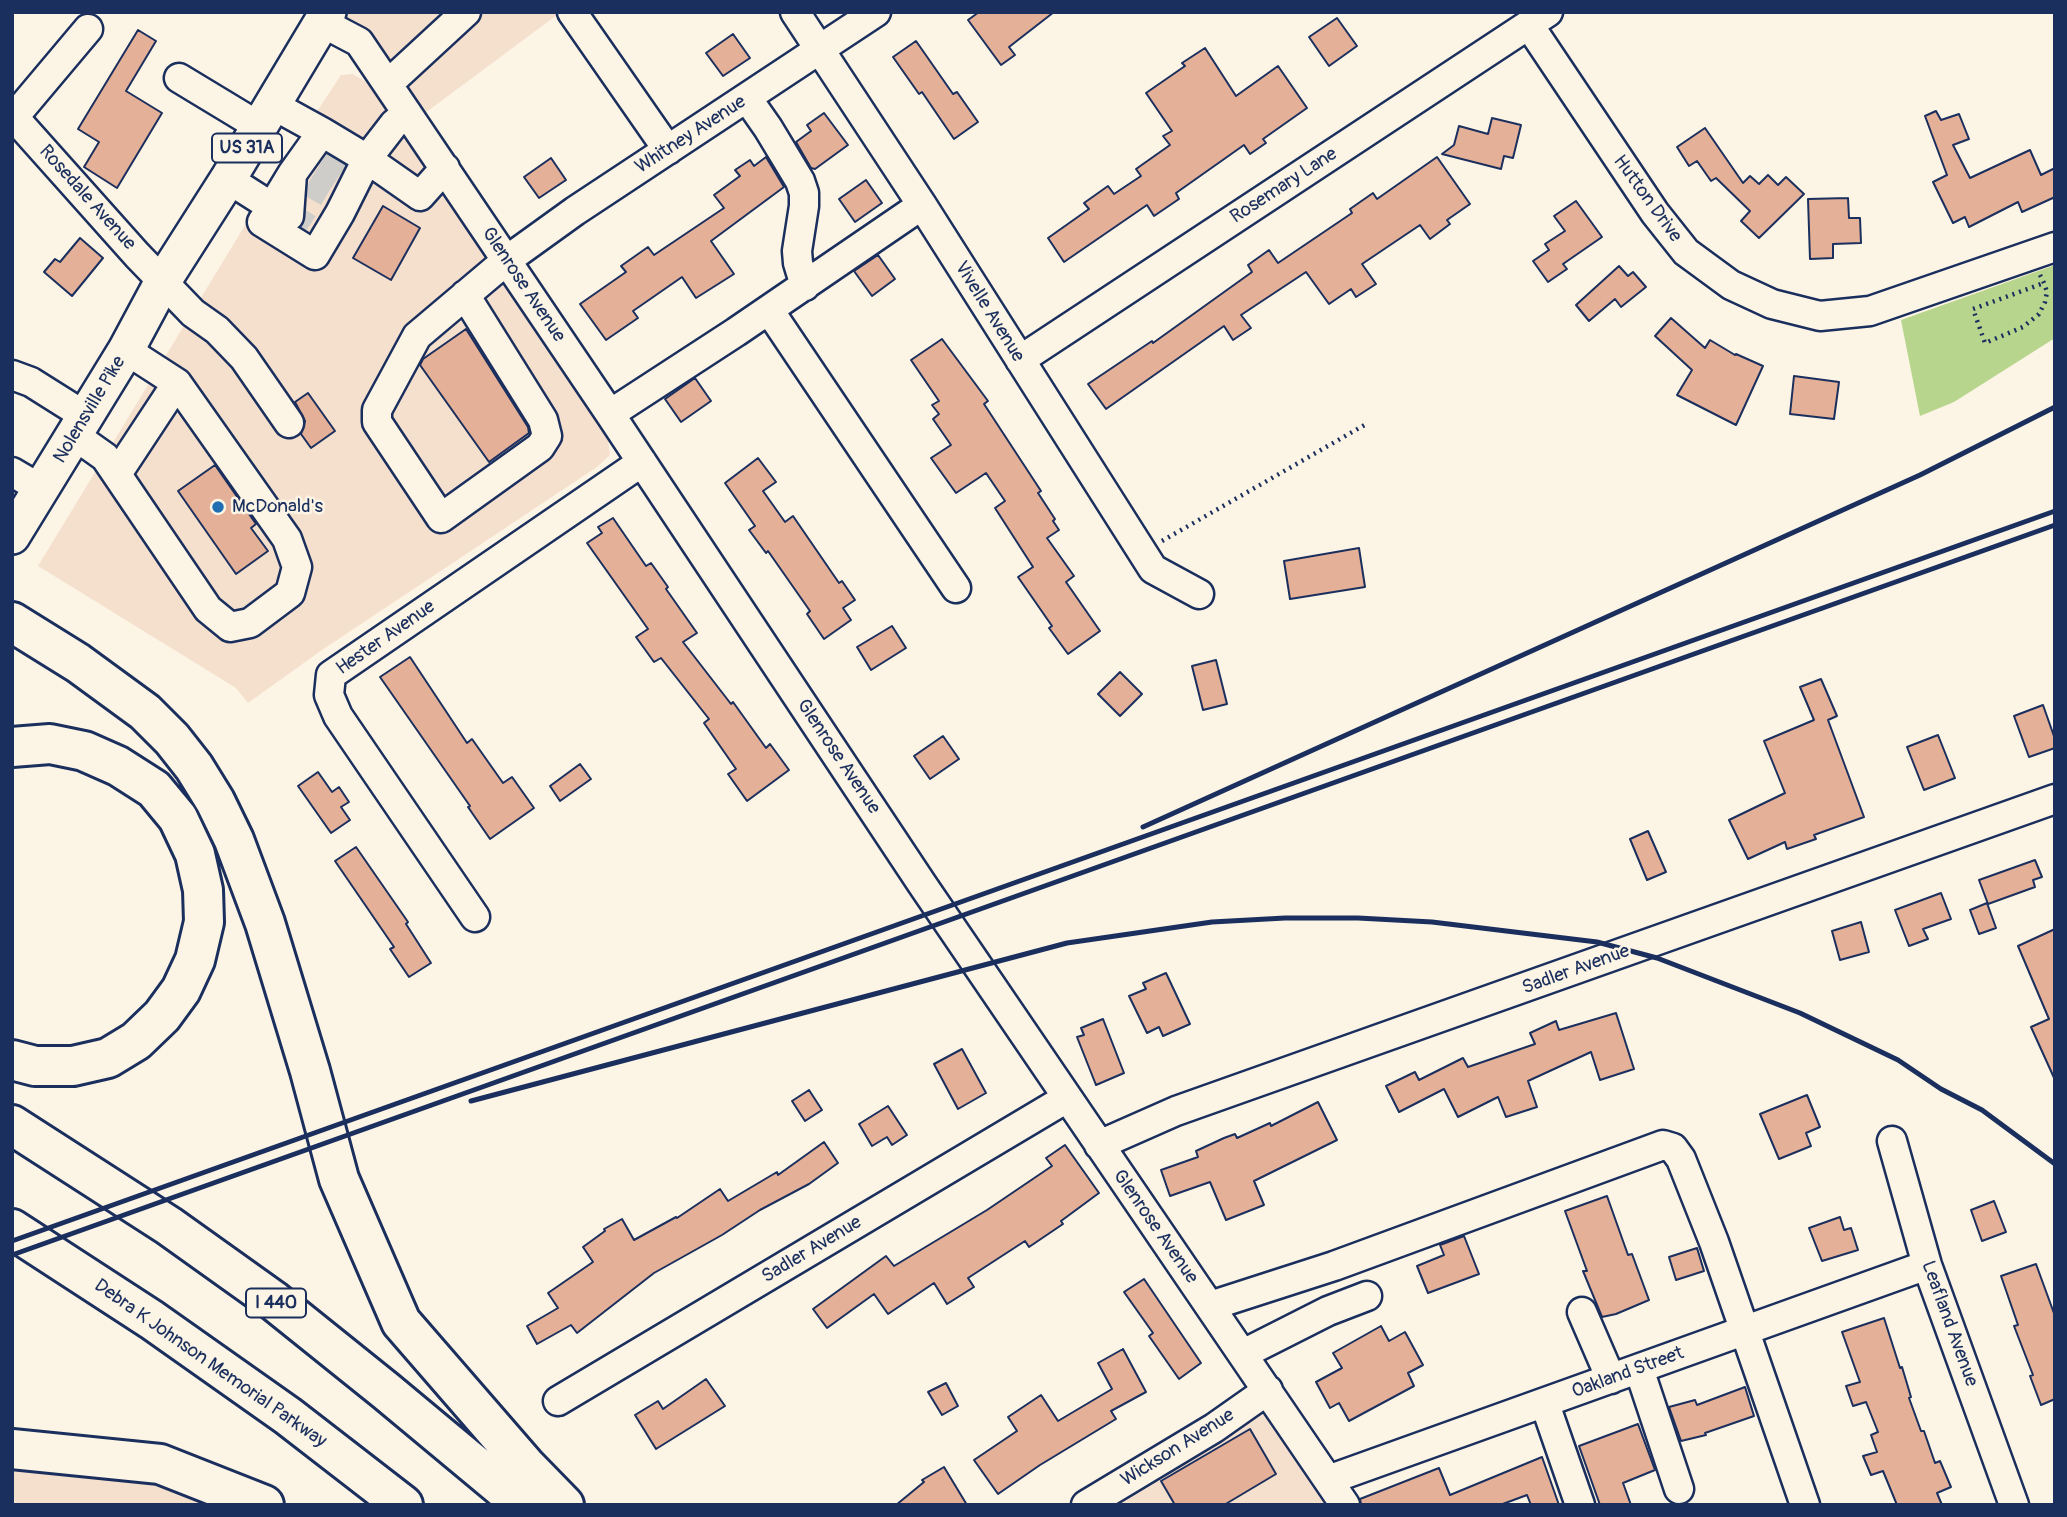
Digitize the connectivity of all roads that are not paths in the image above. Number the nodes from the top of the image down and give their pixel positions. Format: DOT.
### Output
graph roads {
  1 [pos="466,12"];
  2 [pos="572,12"];
  3 [pos="795,12"];
  4 [pos="876,12"];
  5 [pos="325,17"];
  6 [pos="1538,19"];
  7 [pos="88,29"];
  8 [pos="819,50"];
  9 [pos="179,78"];
  10 [pos="388,84"];
  11 [pos="747,98"];
  12 [pos="407,113"];
  13 [pos="13,116"];
  14 [pos="266,116"];
  15 [pos="322,132"];
  16 [pos="668,150"];
  17 [pos="367,159"];
  18 [pos="445,169"];
  19 [pos="228,179"];
  20 [pos="310,197"];
  21 [pos="922,205"];
  22 [pos="2055,247"];
  23 [pos="507,260"];
  24 [pos="163,281"];
  25 [pos="805,286"];
  26 [pos="465,295"];
  27 [pos="769,310"];
  28 [pos="126,350"];
  29 [pos="1020,360"];
  30 [pos="12,375"];
  31 [pos="177,383"];
  32 [pos="610,414"];
  33 [pos="289,423"];
  34 [pos="80,426"];
  35 [pos="642,462"];
  36 [pos="117,474"];
  37 [pos="27,481"];
  38 [pos="12,536"];
  39 [pos="956,588"];
  40 [pos="1199,594"];
  41 [pos="12,622"];
  42 [pos="12,747"];
  43 [pos="2055,799"];
  44 [pos="475,917"];
  45 [pos="12,1060"];
  46 [pos="1067,1098"];
  47 [pos="12,1125"];
  48 [pos="1892,1141"];
  49 [pos="1099,1145"];
  50 [pos="12,1229"];
  51 [pos="1927,1265"];
  52 [pos="1367,1296"];
  53 [pos="1210,1306"];
  54 [pos="1582,1312"];
  55 [pos="1745,1331"];
  56 [pos="1243,1354"];
  57 [pos="1639,1369"];
  58 [pos="1611,1379"];
  59 [pos="1268,1390"];
  60 [pos="558,1401"];
  61 [pos="1545,1404"];
  62 [pos="12,1449"];
  63 [pos="1328,1480"];
  64 [pos="1679,1489"];
  65 [pos="264,1505"];
  66 [pos="403,1505"];
  67 [pos="523,1505"];
  68 [pos="564,1505"];
  69 [pos="1086,1505"];
  70 [pos="1345,1505"];
  71 [pos="1580,1505"];
  72 [pos="1805,1505"];
  73 [pos="2014,1505"];
  1 -- 10 [label="street"];
  2 -- 16 [label="street"];
  3 -- 8 [label="street, Vivelle Avenue"];
  4 -- 8 [label="street, Whitney Avenue"];
  5 -- 10 [label="street, Glenrose Avenue"];
  5 -- 14 [label="main road, US 31A"];
  6 -- 22 [label="street, Hutton Drive"];
  6 -- 29 [label="street, Rosemary Lane"];
  7 -- 13 [label="street"];
  8 -- 11 [label="street, Whitney Avenue"];
  8 -- 21 [label="street, Vivelle Avenue"];
  9 -- 14 [label="street"];
  10 -- 12 [label="street, Glenrose Avenue"];
  11 -- 16 [label="street, Whitney Avenue"];
  11 -- 25 [label="street"];
  12 -- 17 [label="street"];
  12 -- 18 [label="street, Glenrose Avenue"];
  13 -- 24 [label="street, Rosedale Avenue"];
  14 -- 15 [label="street"];
  14 -- 19 [label="main road, US 31A"];
  15 -- 17 [label="street"];
  15 -- 20 [label="street"];
  16 -- 23 [label="street, Whitney Avenue"];
  17 -- 18 [label="street"];
  17 -- 20 [label="street"];
  18 -- 23 [label="street, Glenrose Avenue"];
  19 -- 20 [label="street"];
  19 -- 24 [label="main road, US 31A"];
  21 -- 25 [label="street"];
  21 -- 29 [label="street, Vivelle Avenue"];
  23 -- 26 [label="street, Whitney Avenue"];
  23 -- 32 [label="street, Glenrose Avenue"];
  24 -- 28 [label="main road, Nolensville Pike / US 31A"];
  24 -- 33 [label="street, Rosedale Avenue"];
  25 -- 27 [label="street"];
  26 -- 26 [label="street, Whitney Avenue"];
  27 -- 32 [label="street"];
  27 -- 39 [label="street"];
  28 -- 31 [label="street"];
  28 -- 34 [label="main road, Nolensville Pike / US 31A"];
  29 -- 40 [label="street, Vivelle Avenue"];
  30 -- 34 [label="street"];
  31 -- 36 [label="street"];
  31 -- 36 [label="street"];
  32 -- 35 [label="street, Glenrose Avenue"];
  34 -- 36 [label="street"];
  34 -- 37 [label="main road, Nolensville Pike / US 31A"];
  35 -- 44 [label="street, Hester Avenue"];
  35 -- 46 [label="street, Glenrose Avenue"];
  37 -- 38 [label="main road, Nolensville Pike / US 31A"];
  41 -- 68 [label="highway"];
  42 -- 45 [label="highway"];
  43 -- 49 [label="street, Sadler Avenue"];
  46 -- 49 [label="street, Glenrose Avenue"];
  46 -- 60 [label="street, Sadler Avenue"];
  47 -- 67 [label="highway, I 440"];
  48 -- 51 [label="street, Leafland Avenue"];
  49 -- 53 [label="street, Glenrose Avenue"];
  50 -- 66 [label="highway, Debra K Johnson Memorial Parkway"];
  51 -- 55 [label="street, Oakland Street"];
  51 -- 73 [label="street, Leafland Avenue"];
  52 -- 56 [label="street"];
  53 -- 55 [label="street"];
  53 -- 56 [label="street, Glenrose Avenue"];
  54 -- 58 [label="street"];
  55 -- 57 [label="street, Oakland Street"];
  55 -- 72 [label="street"];
  56 -- 59 [label="street, Glenrose Avenue"];
  57 -- 58 [label="street, Oakland Street"];
  57 -- 64 [label="street"];
  58 -- 61 [label="street, Oakland Street"];
  59 -- 63 [label="street, Glenrose Avenue"];
  59 -- 69 [label="street, Wickson Avenue"];
  61 -- 63 [label="street, Oakland Street"];
  61 -- 71 [label="street"];
  62 -- 65 [label="highway"];
  63 -- 70 [label="street, Glenrose Avenue"];
}
